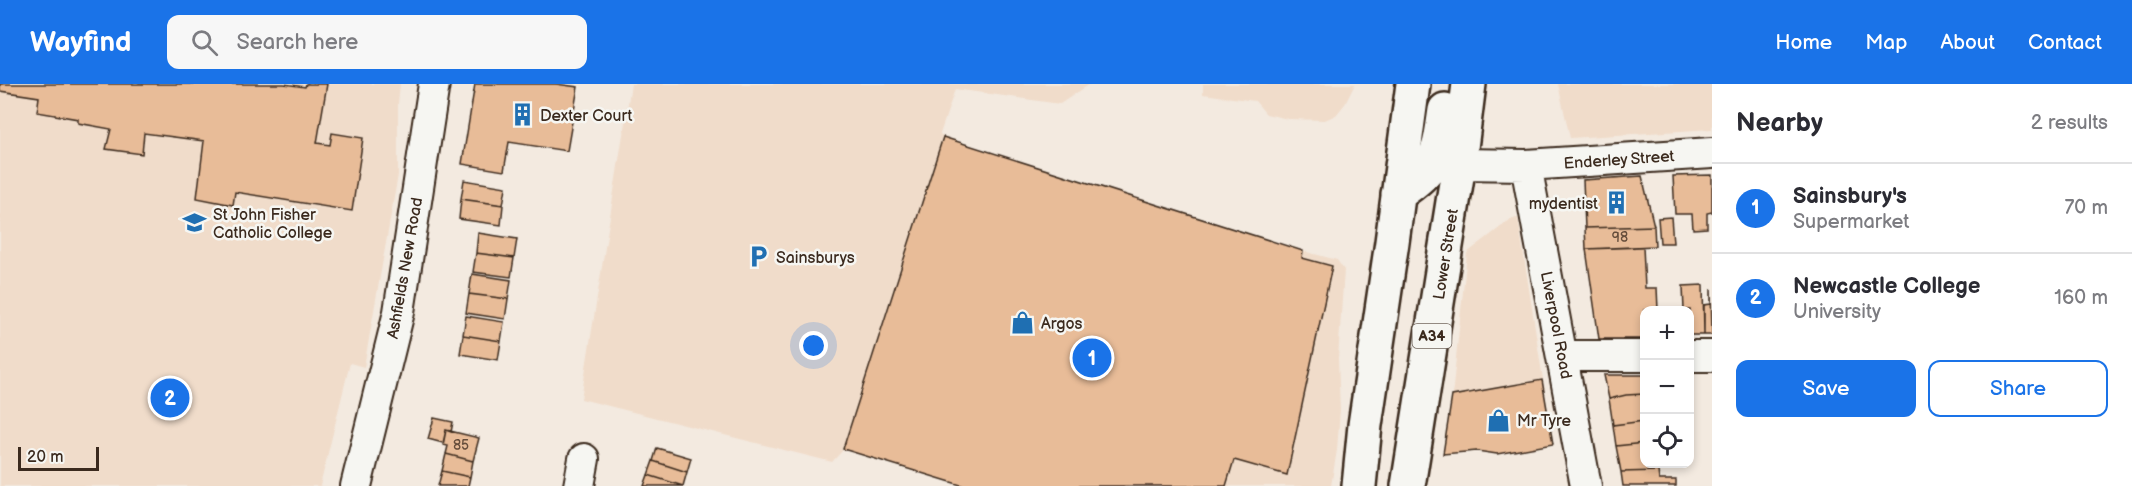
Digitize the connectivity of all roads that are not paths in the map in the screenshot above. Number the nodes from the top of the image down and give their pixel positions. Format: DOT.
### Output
graph roads {
  1 [pos="434,84"];
  2 [pos="1413,84"];
  3 [pos="1448,84"];
  4 [pos="1469,84"];
  5 [pos="1712,153"];
  6 [pos="1526,165"];
  7 [pos="1429,175"];
  8 [pos="1563,356"];
  9 [pos="1640,356"];
  10 [pos="1694,356"];
  11 [pos="1712,356"];
  12 [pos="356,486"];
  13 [pos="1359,486"];
  14 [pos="1408,486"];
  15 [pos="1586,486"];
  1 -- 12 [label="street, Ashfields New Road"];
  2 -- 7 [label="highway, A34"];
  3 -- 7 [label="highway"];
  4 -- 7 [label="highway, A34"];
  5 -- 6 [label="street, Enderley Street"];
  6 -- 7 [label="street, Enderley Street"];
  6 -- 8 [label="street, Liverpool Road"];
  7 -- 13 [label="highway, A34"];
  7 -- 14 [label="highway, Lower Street / A34"];
  8 -- 9 [label="street"];
  8 -- 15 [label="street, Liverpool Road"];
  10 -- 11 [label="street"];
}
